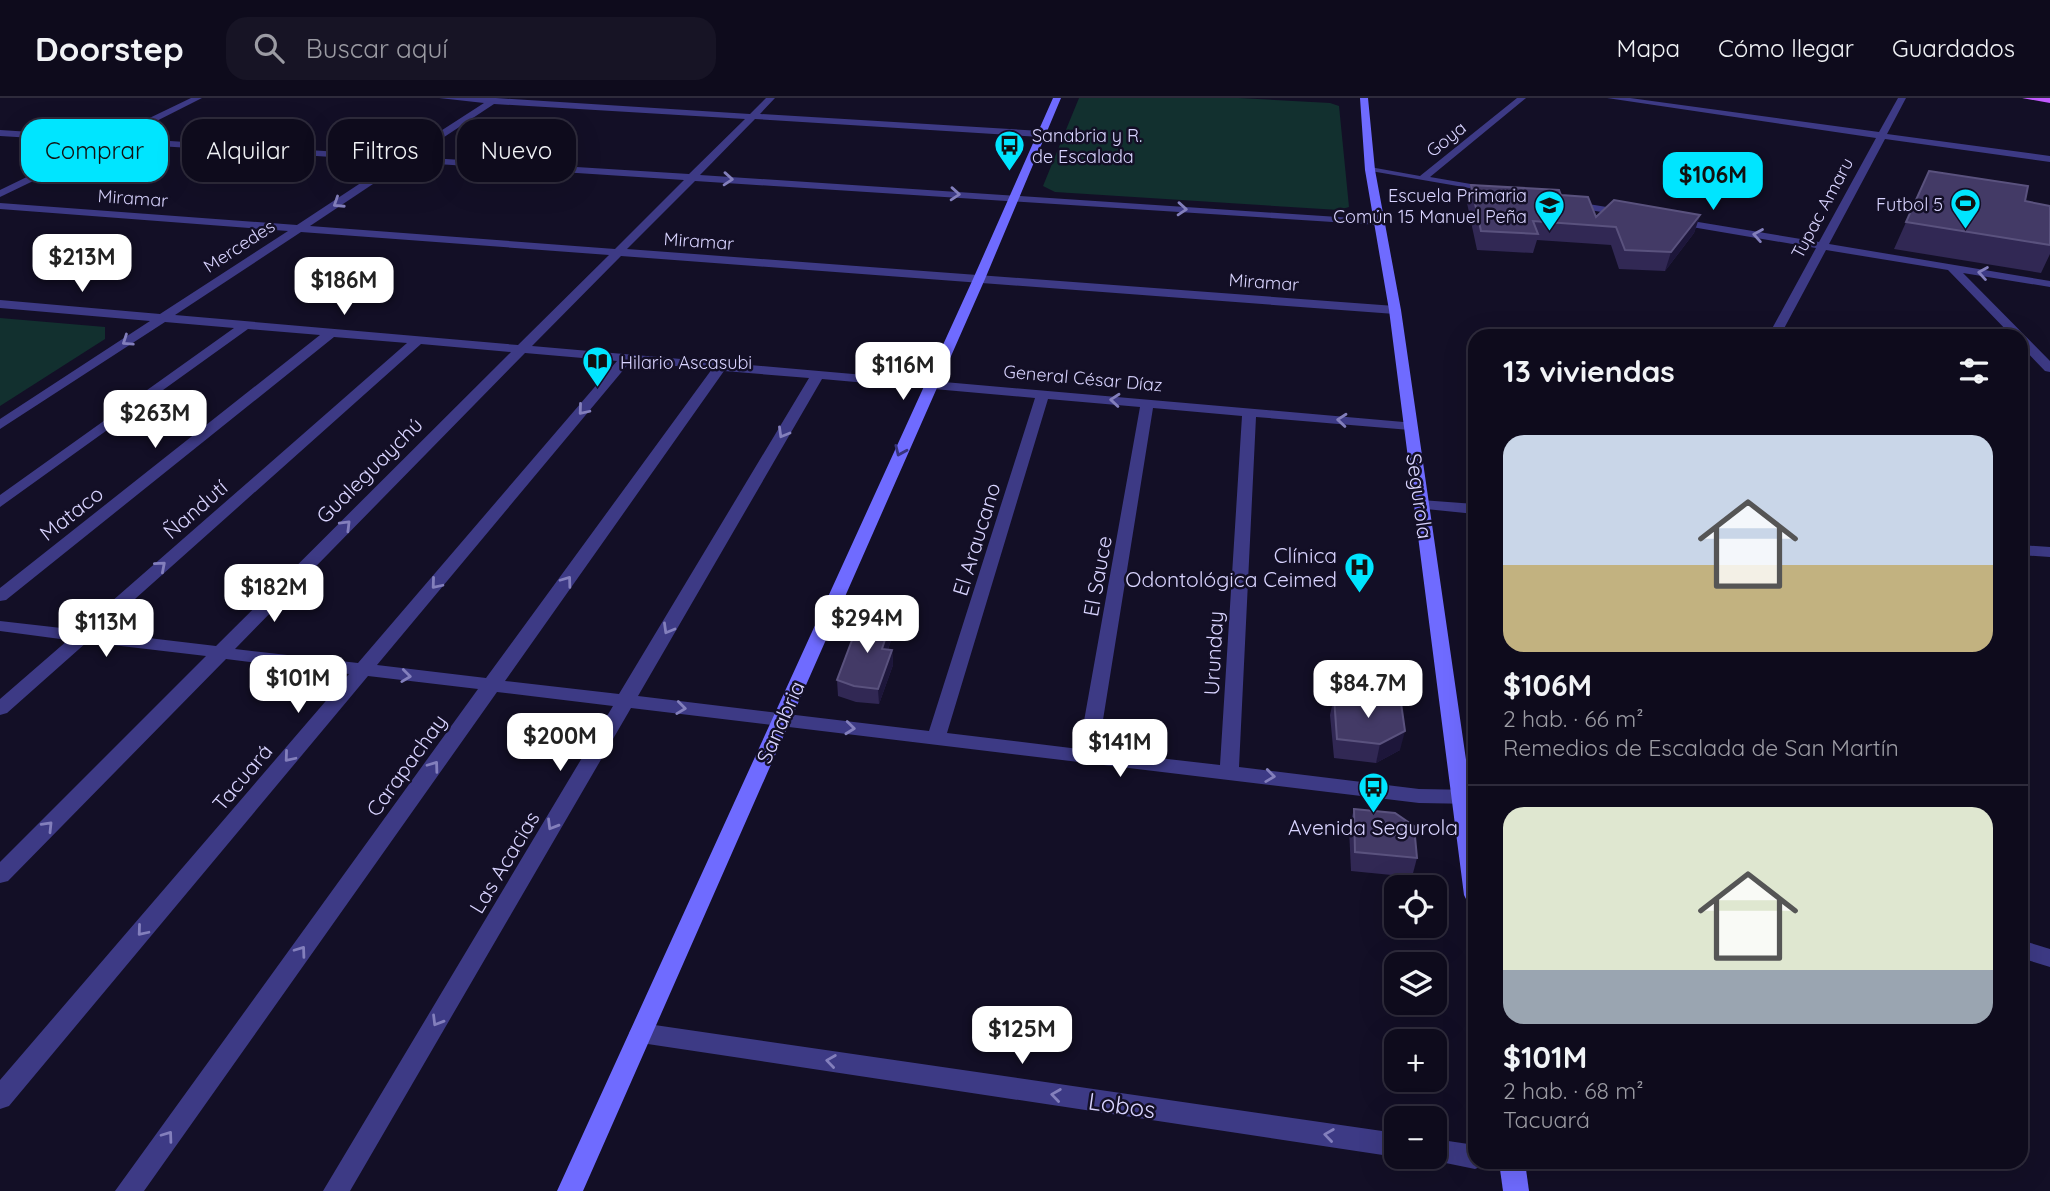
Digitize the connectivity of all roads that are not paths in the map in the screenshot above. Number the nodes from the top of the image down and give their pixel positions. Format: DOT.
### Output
graph roads {
  1 [pos="198,98"];
  2 [pos="443,98"];
  3 [pos="771,98"];
  4 [pos="1057,98"];
  5 [pos="1364,98"];
  6 [pos="1522,98"];
  7 [pos="1611,98"];
  8 [pos="1902,98"];
  9 [pos="2026,98"];
  10 [pos="495,99"];
  11 [pos="2050,100"];
  12 [pos="752,117"];
  13 [pos="154,119"];
  14 [pos="0,133"];
  15 [pos="21,134"];
  16 [pos="443,134"];
  17 [pos="1041,134"];
  18 [pos="1882,135"];
  19 [pos="168,144"];
  20 [pos="328,154"];
  21 [pos="2050,159"];
  22 [pos="443,161"];
  23 [pos="1370,170"];
  24 [pos="693,177"];
  25 [pos="1422,179"];
  26 [pos="25,182"];
  27 [pos="370,182"];
  28 [pos="1505,193"];
  29 [pos="0,194"];
  30 [pos="1012,198"];
  31 [pos="1560,202"];
  32 [pos="0,206"];
  33 [pos="1642,216"];
  34 [pos="1656,218"];
  35 [pos="1380,222"];
  36 [pos="299,228"];
  37 [pos="1821,246"];
  38 [pos="619,252"];
  39 [pos="1952,268"];
  40 [pos="979,279"];
  41 [pos="2050,284"];
  42 [pos="0,304"];
  43 [pos="1395,310"];
  44 [pos="162,317"];
  45 [pos="246,325"];
  46 [pos="1780,329"];
  47 [pos="2012,329"];
  48 [pos="332,332"];
  49 [pos="418,340"];
  50 [pos="2028,344"];
  51 [pos="523,349"];
  52 [pos="2044,357"];
  53 [pos="627,358"];
  54 [pos="721,366"];
  55 [pos="2050,368"];
  56 [pos="818,374"];
  57 [pos="930,384"];
  58 [pos="1043,394"];
  59 [pos="1147,403"];
  60 [pos="1249,412"];
  61 [pos="0,425"];
  62 [pos="1410,426"];
  63 [pos="0,502"];
  64 [pos="1421,505"];
  65 [pos="1468,508"];
  66 [pos="2028,550"];
  67 [pos="2050,552"];
  68 [pos="0,596"];
  69 [pos="0,626"];
  70 [pos="82,636"];
  71 [pos="217,654"];
  72 [pos="362,671"];
  73 [pos="491,686"];
  74 [pos="625,702"];
  75 [pos="0,709"];
  76 [pos="782,720"];
  77 [pos="936,738"];
  78 [pos="1088,755"];
  79 [pos="1229,771"];
  80 [pos="1468,797"];
  81 [pos="0,875"];
  82 [pos="2028,951"];
  83 [pos="2050,958"];
  84 [pos="641,1033"];
  85 [pos="0,1098"];
  86 [pos="1384,1143"];
  87 [pos="1447,1153"];
  88 [pos="1468,1156"];
  89 [pos="1512,1169"];
  90 [pos="128,1191"];
  91 [pos="336,1191"];
  92 [pos="570,1191"];
  93 [pos="1516,1191"];
  1 -- 13 [label="street"];
  2 -- 10 [label="street"];
  3 -- 12 [label="street, Gualeguaychú"];
  4 -- 17 [label="street, Sanabria"];
  5 -- 23 [label="street, Segurola"];
  6 -- 25 [label="street, Goya"];
  7 -- 18 [label="street"];
  8 -- 18 [label="street, Tupac Amaru"];
  9 -- 11 [label="main road"];
  10 -- 12 [label="street"];
  10 -- 16 [label="street, Mercedes"];
  12 -- 17 [label="street"];
  12 -- 24 [label="street, Gualeguaychú"];
  14 -- 15 [label="street"];
  17 -- 30 [label="street, Sanabria"];
  18 -- 21 [label="street"];
  18 -- 37 [label="street, Tupac Amaru"];
  19 -- 20 [label="street"];
  22 -- 24 [label="street"];
  23 -- 25 [label="street"];
  23 -- 35 [label="street, Segurola"];
  24 -- 30 [label="street, one-way"];
  24 -- 38 [label="street, Gualeguaychú"];
  25 -- 28 [label="street"];
  26 -- 29 [label="street"];
  27 -- 36 [label="street, Mercedes, one-way"];
  30 -- 35 [label="street, one-way"];
  30 -- 40 [label="street, Sanabria"];
  31 -- 33 [label="street"];
  32 -- 36 [label="street, Miramar"];
  37 -- 34 [label="street, one-way"];
  35 -- 43 [label="street, Segurola"];
  36 -- 38 [label="street, Miramar"];
  36 -- 44 [label="street, Mercedes"];
  37 -- 39 [label="street"];
  37 -- 46 [label="street, Tupac Amaru"];
  38 -- 40 [label="street, Miramar"];
  38 -- 51 [label="street, Gualeguaychú"];
  41 -- 39 [label="street, one-way"];
  39 -- 47 [label="street"];
  40 -- 43 [label="street, Miramar"];
  40 -- 57 [label="street, Sanabria"];
  42 -- 44 [label="street, General César Díaz"];
  43 -- 62 [label="street, Segurola"];
  44 -- 45 [label="street, General César Díaz"];
  44 -- 61 [label="street, Mercedes, one-way"];
  45 -- 48 [label="street, General César Díaz"];
  45 -- 63 [label="street"];
  48 -- 49 [label="street, General César Díaz"];
  48 -- 68 [label="street, Mataco"];
  49 -- 51 [label="street, General César Díaz"];
  70 -- 49 [label="street, Ñandutí, one-way"];
  50 -- 52 [label="street"];
  51 -- 53 [label="street, General César Díaz"];
  71 -- 51 [label="street, Gualeguaychú, one-way"];
  52 -- 55 [label="street"];
  53 -- 54 [label="street, General César Díaz"];
  53 -- 72 [label="street, Tacuará, one-way"];
  54 -- 56 [label="street, General César Díaz"];
  73 -- 54 [label="street, Carapachay, one-way"];
  56 -- 57 [label="street, General César Díaz"];
  56 -- 74 [label="street, Las Acacias, one-way"];
  57 -- 58 [label="street, General César Díaz"];
  57 -- 76 [label="street, Sanabria, one-way"];
  59 -- 58 [label="street, General César Díaz, one-way"];
  58 -- 77 [label="street, El Araucano"];
  59 -- 60 [label="street, General César Díaz"];
  59 -- 78 [label="street, El Sauce"];
  62 -- 60 [label="street, General César Díaz, one-way"];
  60 -- 79 [label="street, Urunday"];
  62 -- 64 [label="street, Segurola"];
  64 -- 65 [label="street"];
  64 -- 80 [label="street, Segurola"];
  66 -- 67 [label="street"];
  69 -- 70 [label="street"];
  70 -- 71 [label="street"];
  70 -- 75 [label="street, Ñandutí"];
  71 -- 72 [label="street"];
  81 -- 71 [label="street, Gualeguaychú, one-way"];
  72 -- 73 [label="street, one-way"];
  72 -- 85 [label="street, Tacuará, one-way"];
  73 -- 74 [label="street"];
  90 -- 73 [label="street, Carapachay, one-way"];
  74 -- 76 [label="street, one-way"];
  74 -- 91 [label="street, Las Acacias, one-way"];
  76 -- 77 [label="street, one-way"];
  76 -- 84 [label="street, Sanabria"];
  77 -- 78 [label="street"];
  78 -- 79 [label="street"];
  79 -- 80 [label="street, one-way"];
  82 -- 83 [label="street"];
  86 -- 84 [label="street, Lobos, one-way"];
  84 -- 92 [label="street, Sanabria"];
  87 -- 88 [label="street"];
  89 -- 93 [label="street"];
}
